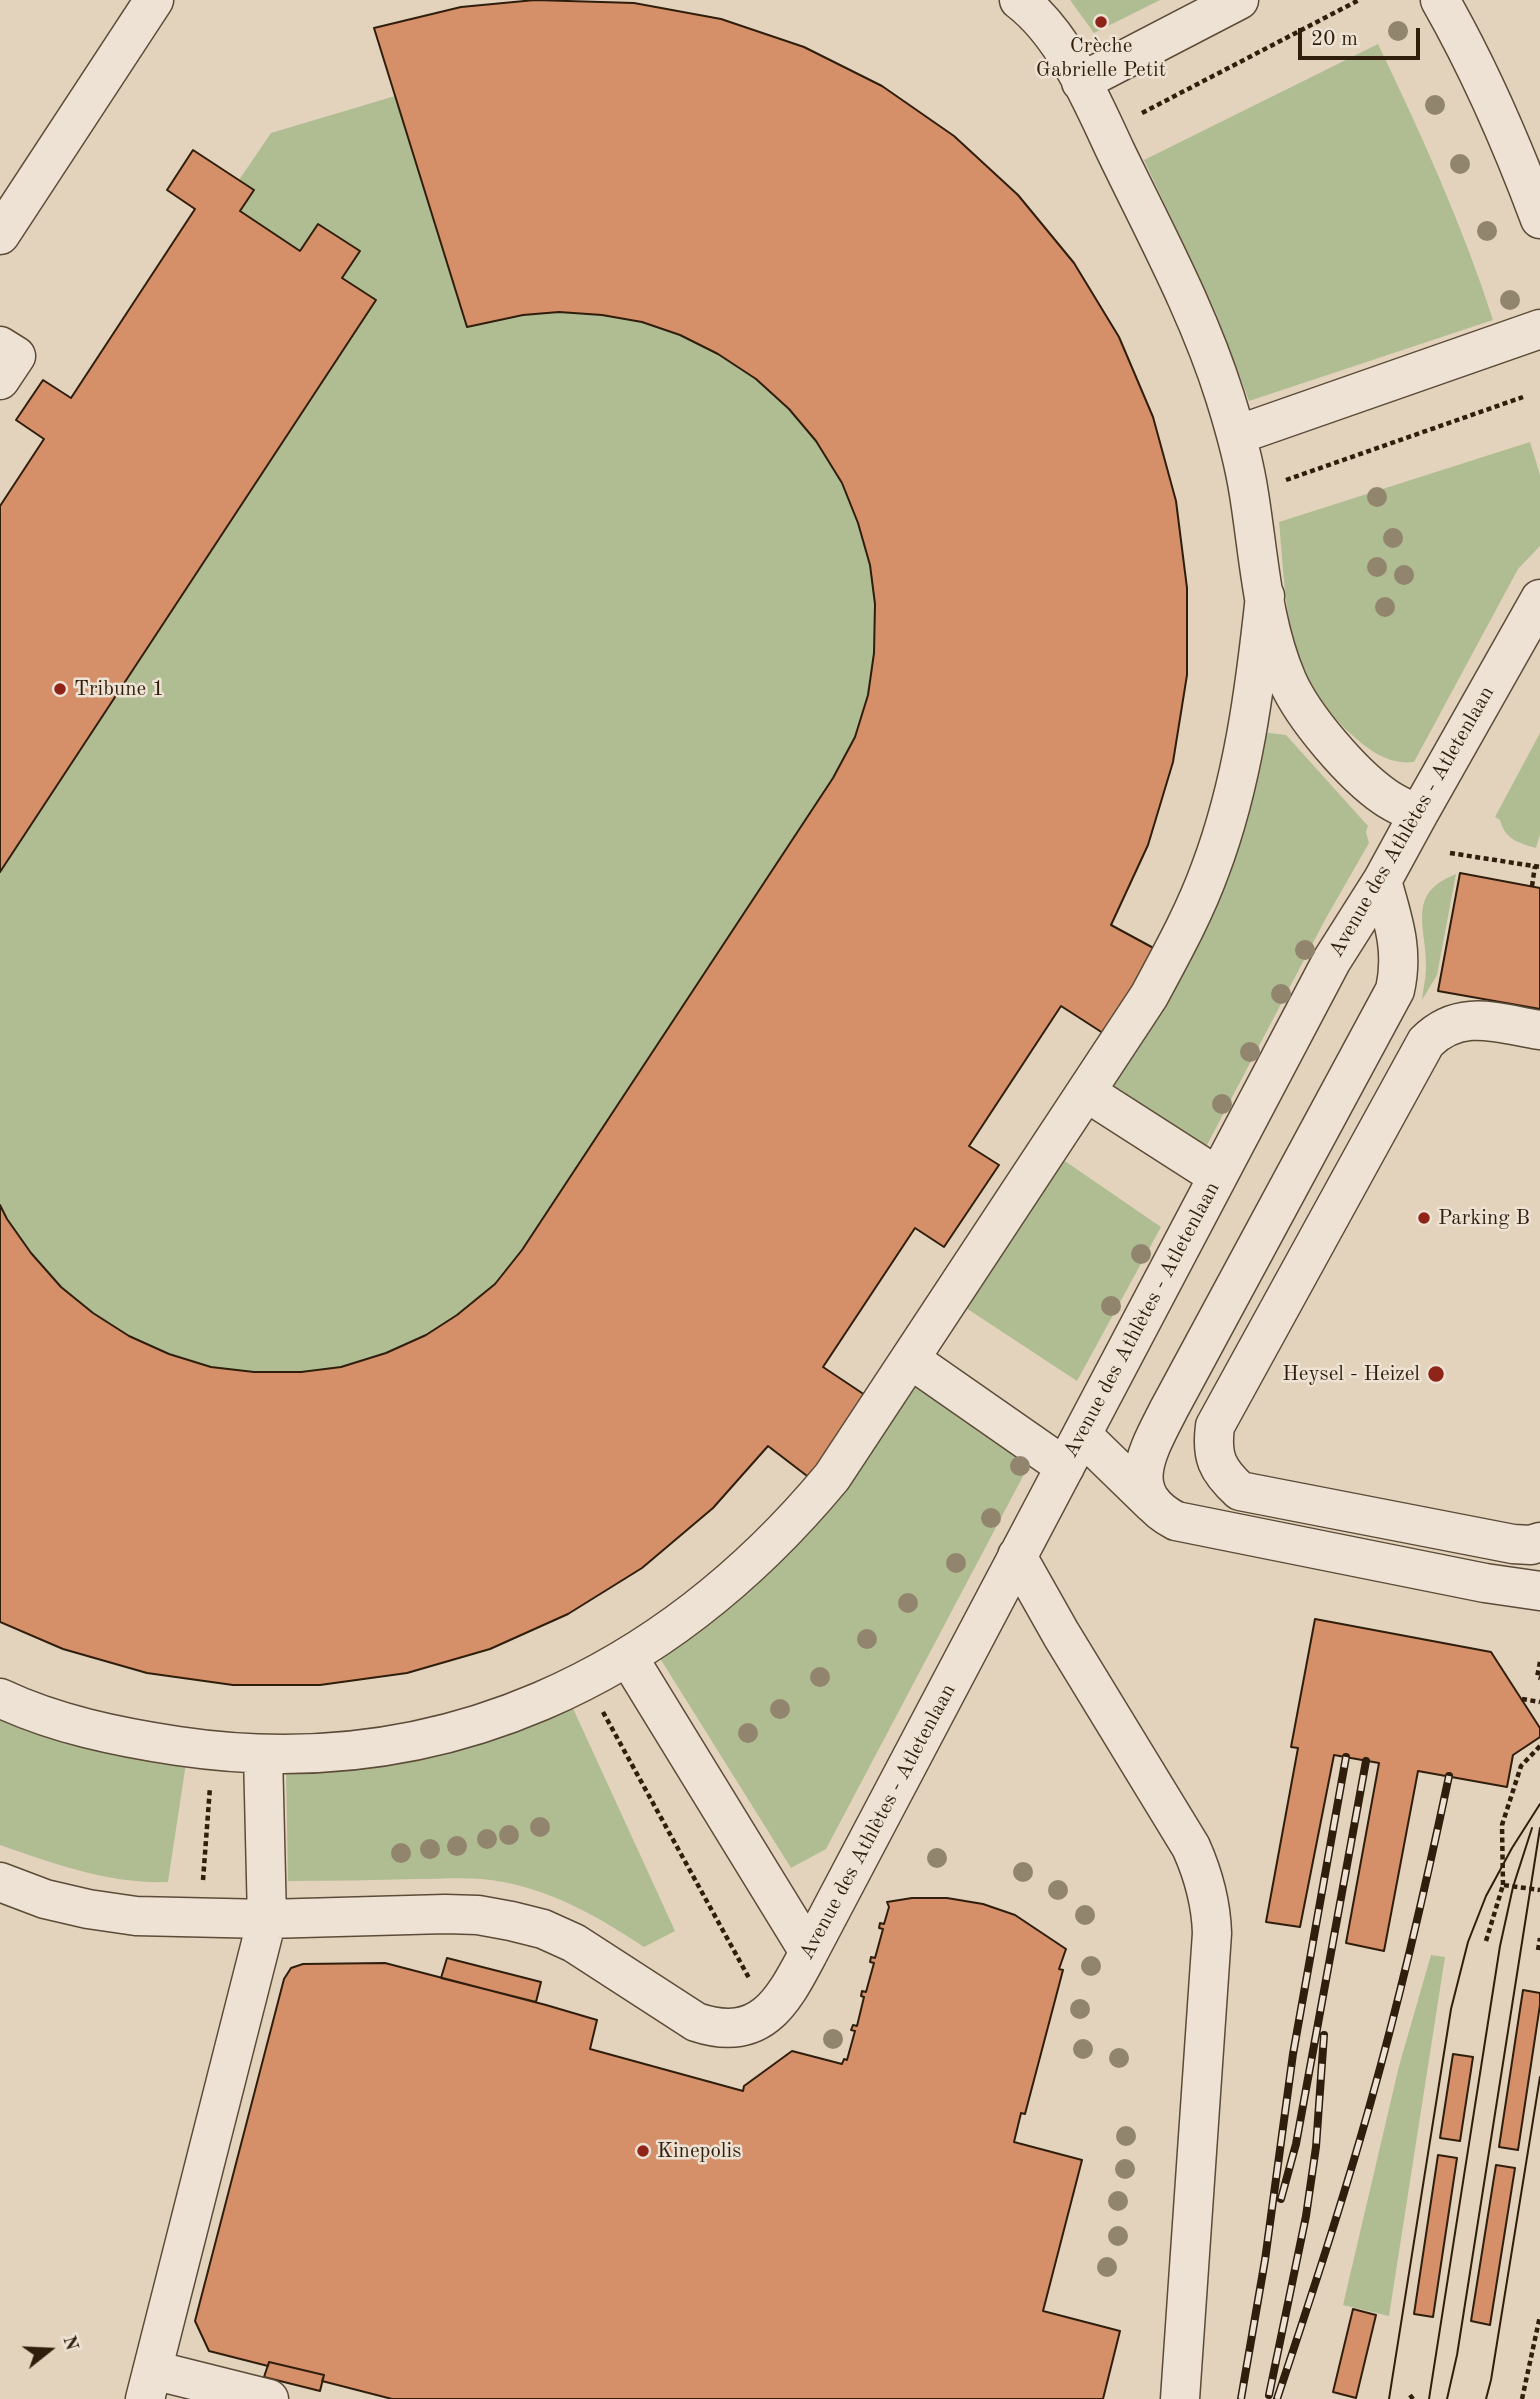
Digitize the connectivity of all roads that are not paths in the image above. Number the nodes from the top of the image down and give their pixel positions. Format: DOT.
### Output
graph roads {
  1 [pos="154,0"];
  2 [pos="1019,0"];
  3 [pos="1239,0"];
  4 [pos="1440,0"];
  5 [pos="1081,82"];
  6 [pos="1540,219"];
  7 [pos="0,235"];
  8 [pos="1540,329"];
  9 [pos="0,346"];
  10 [pos="0,380"];
  11 [pos="1237,435"];
  12 [pos="1265,596"];
  13 [pos="1540,599"];
  14 [pos="1418,815"];
  15 [pos="1382,881"];
  16 [pos="1540,1030"];
  17 [pos="1086,1091"];
  18 [pos="1217,1176"];
  19 [pos="910,1359"];
  20 [pos="1073,1451"];
  21 [pos="1156,1508"];
  22 [pos="1540,1542"];
  23 [pos="1017,1556"];
  24 [pos="1540,1591"];
  25 [pos="628,1657"];
  26 [pos="0,1698"];
  27 [pos="263,1754"];
  28 [pos="0,1882"];
  29 [pos="267,1919"];
  30 [pos="810,1952"];
  31 [pos="149,2385"];
  32 [pos="270,2399"];
  33 [pos="1180,2399"];
  1 -- 7 [label="street"];
  2 -- 5 [label="street"];
  3 -- 5 [label="street"];
  4 -- 6 [label="street"];
  5 -- 11 [label="street"];
  8 -- 11 [label="street"];
  9 -- 10 [label="street"];
  11 -- 12 [label="street"];
  12 -- 14 [label="street"];
  12 -- 17 [label="street"];
  13 -- 14 [label="street, Avenue des Athlètes - Atletenlaan"];
  14 -- 15 [label="street, Avenue des Athlètes - Atletenlaan"];
  15 -- 18 [label="street, Avenue des Athlètes - Atletenlaan"];
  15 -- 21 [label="street"];
  16 -- 22 [label="street"];
  17 -- 18 [label="street"];
  17 -- 19 [label="street"];
  18 -- 20 [label="street, Avenue des Athlètes - Atletenlaan"];
  19 -- 20 [label="street"];
  19 -- 25 [label="street"];
  20 -- 21 [label="street"];
  20 -- 23 [label="street, Avenue des Athlètes - Atletenlaan"];
  21 -- 24 [label="street"];
  23 -- 30 [label="street, Avenue des Athlètes - Atletenlaan"];
  23 -- 33 [label="street"];
  25 -- 27 [label="street"];
  25 -- 30 [label="street"];
  26 -- 27 [label="street"];
  27 -- 29 [label="street"];
  28 -- 29 [label="street"];
  29 -- 30 [label="street, Avenue des Athlètes - Atletenlaan"];
  29 -- 31 [label="street"];
  31 -- 32 [label="street"];
}
